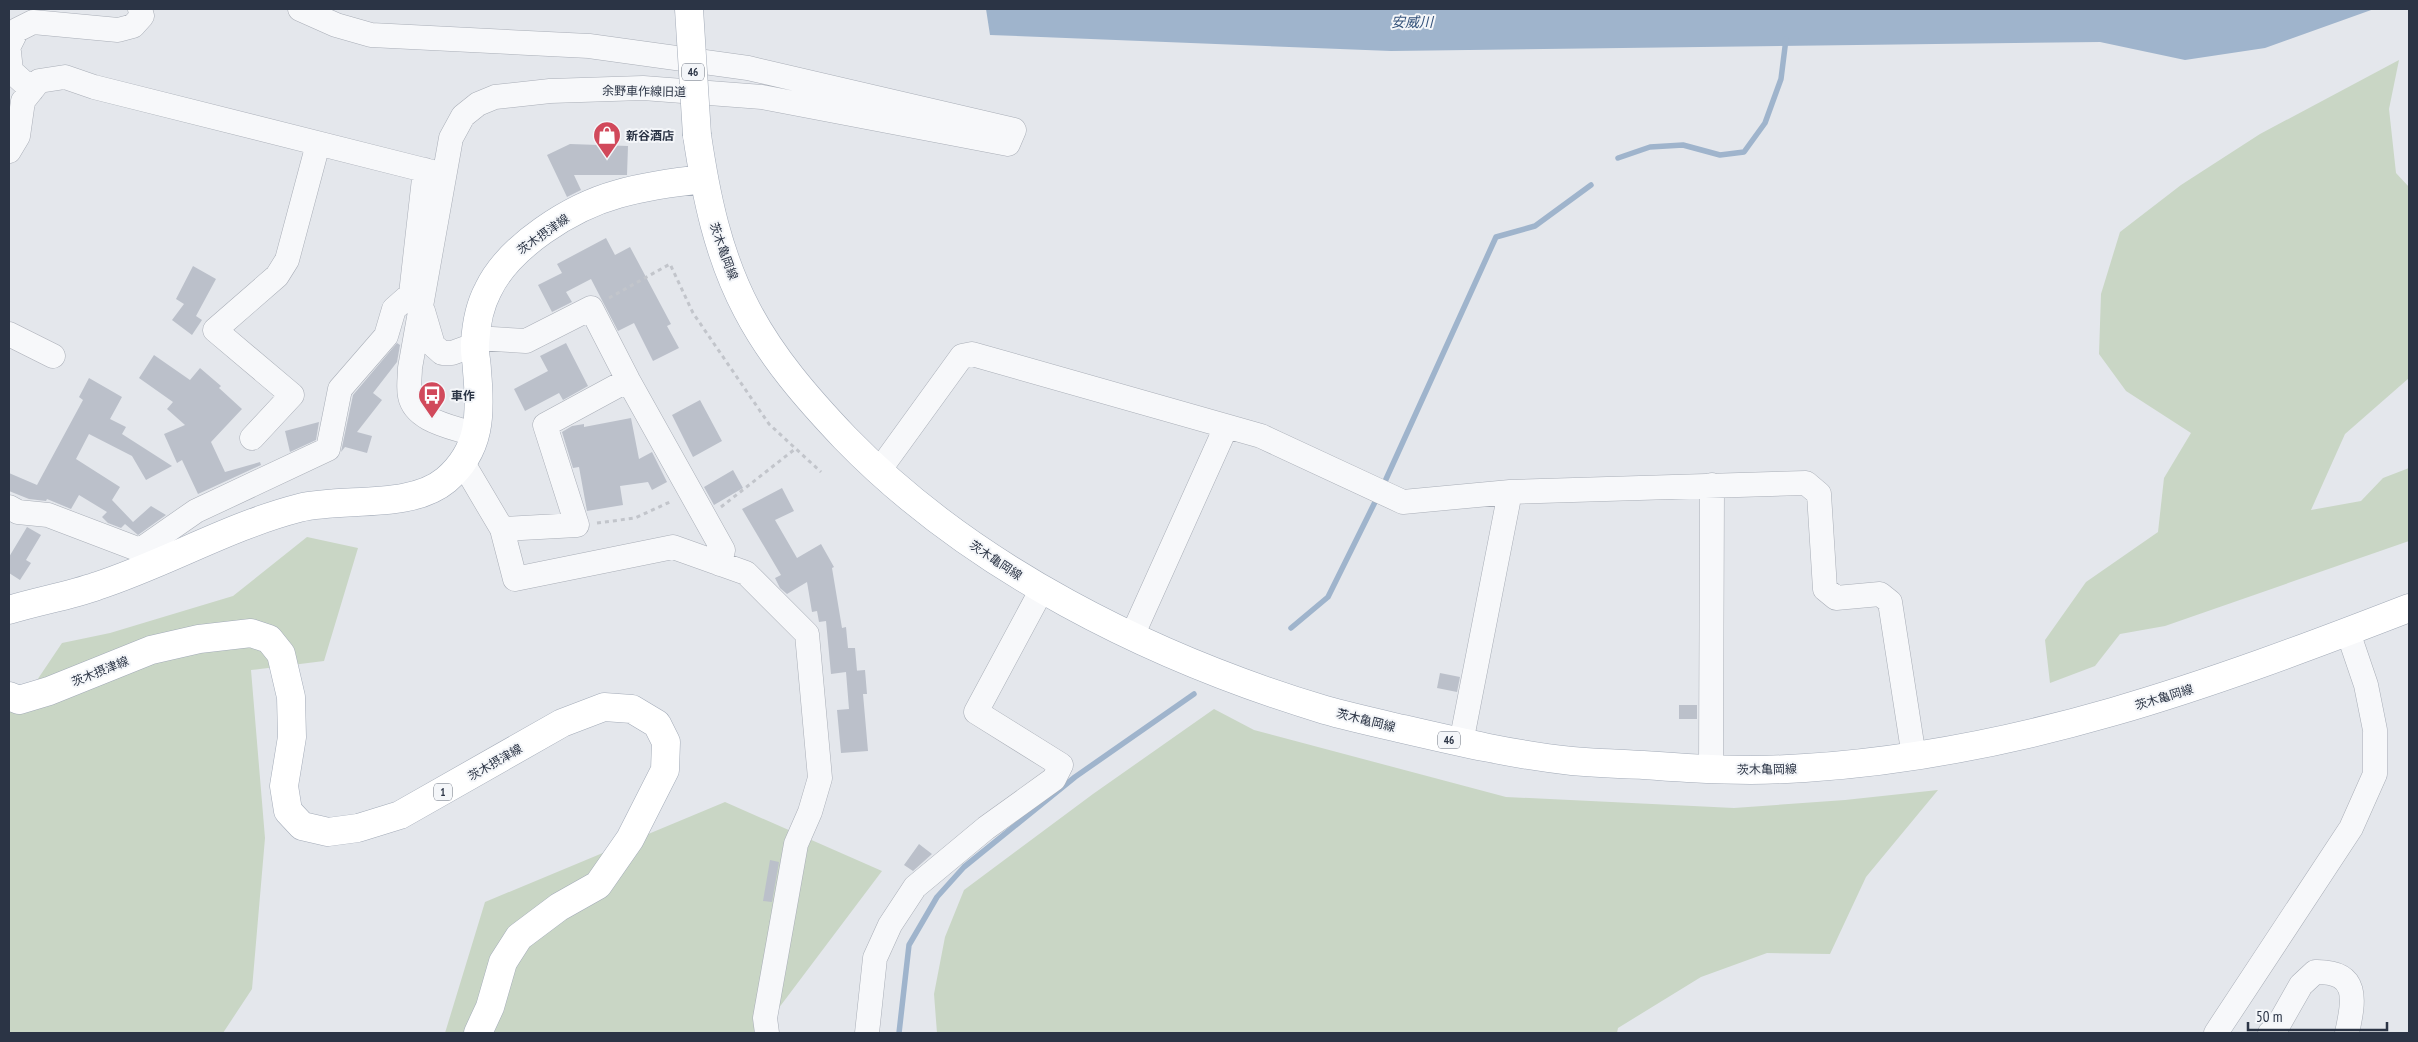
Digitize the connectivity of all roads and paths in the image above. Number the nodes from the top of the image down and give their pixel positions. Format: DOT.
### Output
graph roads {
  1 [pos="140,9"];
  2 [pos="300,9"];
  3 [pos="689,9"];
  4 [pos="9,46"];
  5 [pos="9,52"];
  6 [pos="32,90"];
  7 [pos="318,144"];
  8 [pos="9,151"];
  9 [pos="434,173"];
  10 [pos="704,179"];
  11 [pos="422,307"];
  12 [pos="591,308"];
  13 [pos="9,334"];
  14 [pos="475,341"];
  15 [pos="442,353"];
  16 [pos="53,356"];
  17 [pos="628,380"];
  18 [pos="409,385"];
  19 [pos="1226,427"];
  20 [pos="475,435"];
  21 [pos="252,438"];
  22 [pos="796,449"];
  23 [pos="462,463"];
  24 [pos="821,472"];
  25 [pos="878,472"];
  26 [pos="1712,485"];
  27 [pos="691,492"];
  28 [pos="1510,492"];
  29 [pos="9,507"];
  30 [pos="706,519"];
  31 [pos="577,525"];
  32 [pos="502,529"];
  33 [pos="720,564"];
  34 [pos="1041,590"];
  35 [pos="2409,608"];
  36 [pos="9,610"];
  37 [pos="2348,632"];
  38 [pos="1132,636"];
  39 [pos="9,696"];
  40 [pos="1461,743"];
  41 [pos="1914,757"];
  42 [pos="1711,770"];
  43 [pos="2222,1031"];
  44 [pos="478,1033"];
  45 [pos="767,1033"];
  46 [pos="867,1033"];
  47 [pos="2270,1033"];
  48 [pos="2347,1033"];
  1 -- 4 [label="street"];
  2 -- 9 [label="street, 余野車作線旧道"];
  3 -- 10 [label="main road, 茨木亀岡線 / 46, bridge"];
  5 -- 6 [label="street"];
  6 -- 7 [label="street"];
  6 -- 8 [label="street"];
  7 -- 9 [label="street"];
  7 -- 21 [label="street"];
  9 -- 11 [label="street, 余野車作線旧道"];
  9 -- 29 [label="street"];
  10 -- 14 [label="main road, 茨木摂津線"];
  10 -- 25 [label="main road, 茨木亀岡線 / 46"];
  11 -- 15 [label="street, 余野車作線旧道"];
  11 -- 18 [label="street, 余野車作線旧道"];
  12 -- 14 [label="street"];
  12 -- 17 [label="street"];
  12 -- 22 [label="path"];
  13 -- 16 [label="street"];
  14 -- 15 [label="street"];
  14 -- 20 [label="main road, 茨木摂津線"];
  15 -- 18 [label="street"];
  17 -- 27 [label="street"];
  17 -- 31 [label="street"];
  18 -- 20 [label="street, 余野車作線旧道"];
  19 -- 25 [label="street"];
  19 -- 28 [label="street"];
  19 -- 38 [label="street"];
  20 -- 23 [label="main road, 茨木摂津線"];
  22 -- 24 [label="path"];
  22 -- 30 [label="path"];
  23 -- 32 [label="street"];
  23 -- 36 [label="main road, 茨木摂津線"];
  25 -- 34 [label="main road, 茨木亀岡線 / 46"];
  26 -- 28 [label="street"];
  26 -- 41 [label="street"];
  26 -- 42 [label="street"];
  27 -- 30 [label="street"];
  27 -- 31 [label="path"];
  28 -- 40 [label="street"];
  30 -- 33 [label="street"];
  31 -- 32 [label="street"];
  32 -- 33 [label="street"];
  33 -- 45 [label="street"];
  34 -- 38 [label="main road, 茨木亀岡線 / 46"];
  34 -- 46 [label="street"];
  35 -- 37 [label="main road, 茨木亀岡線 / 46"];
  37 -- 41 [label="main road, 茨木亀岡線 / 46"];
  37 -- 43 [label="street"];
  38 -- 40 [label="main road, 茨木亀岡線 / 46"];
  39 -- 44 [label="main road, 茨木摂津線 / 1"];
  40 -- 42 [label="main road, 茨木亀岡線 / 46"];
  41 -- 42 [label="main road, 茨木亀岡線 / 46"];
  47 -- 48 [label="street"];
}
